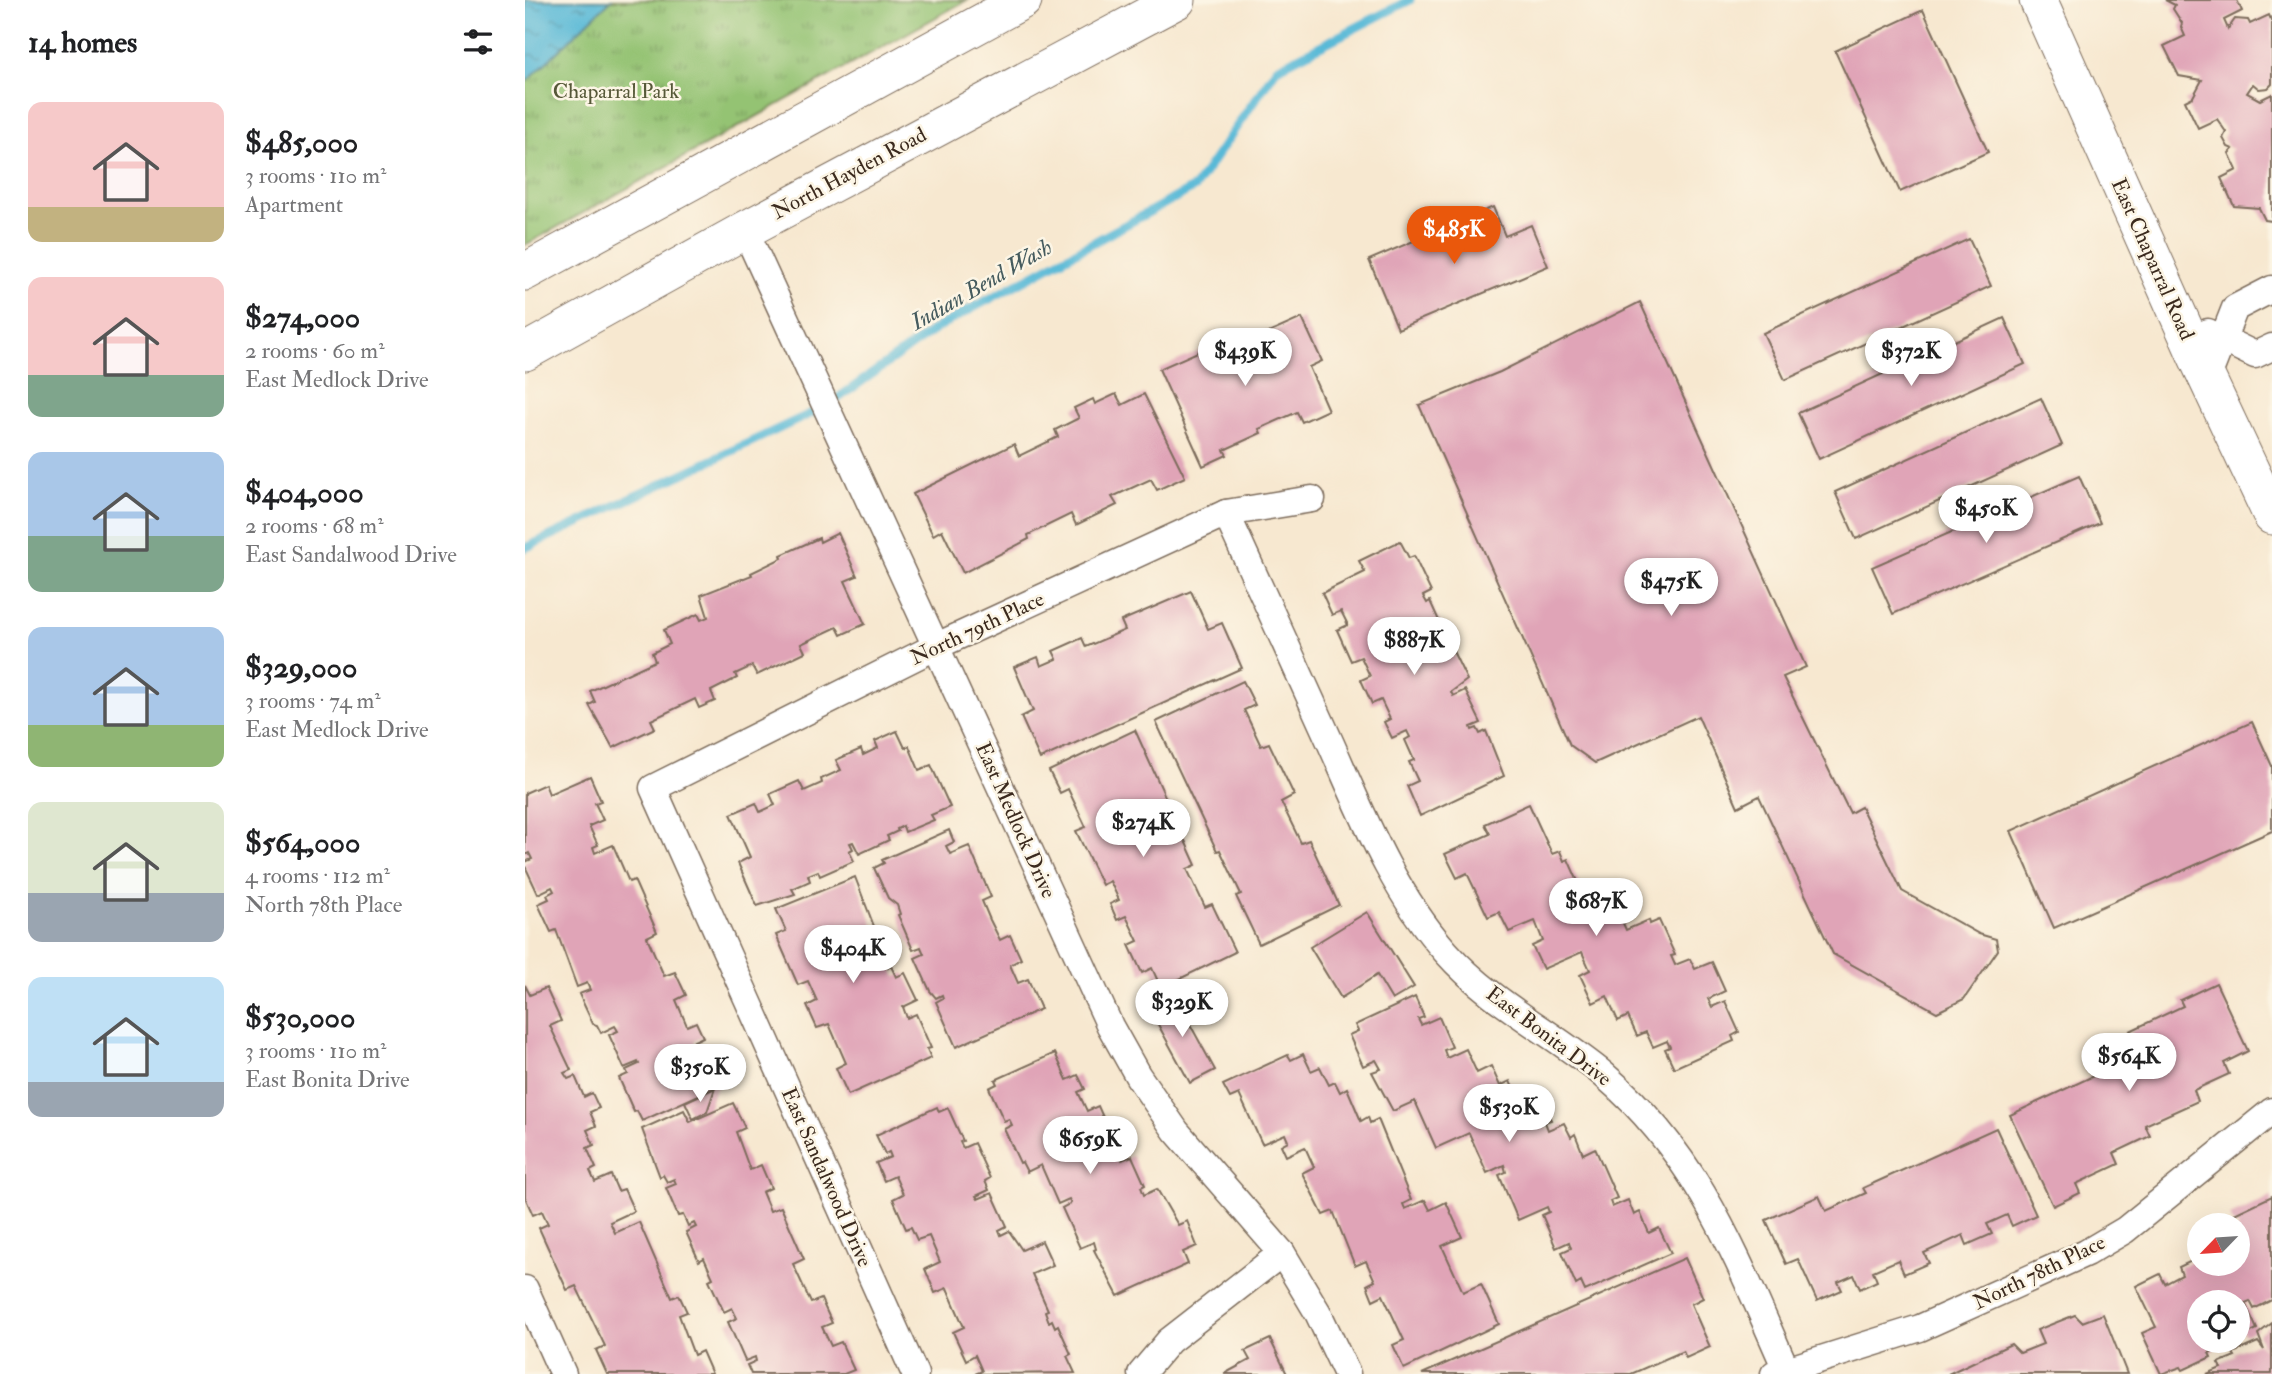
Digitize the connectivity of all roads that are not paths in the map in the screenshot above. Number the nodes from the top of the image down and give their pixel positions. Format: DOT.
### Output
graph roads {
  1 [pos="1024,0"];
  2 [pos="1177,0"];
  3 [pos="2038,0"];
  4 [pos="745,230"];
  5 [pos="525,272"];
  6 [pos="2272,289"];
  7 [pos="2179,316"];
  8 [pos="2222,340"];
  9 [pos="2272,347"];
  10 [pos="525,352"];
  11 [pos="2207,379"];
  12 [pos="1312,499"];
  13 [pos="1226,513"];
  14 [pos="2272,516"];
  15 [pos="937,646"];
  16 [pos="653,788"];
  17 [pos="2272,1111"];
  18 [pos="1282,1253"];
  19 [pos="525,1289"];
  20 [pos="1780,1371"];
  21 [pos="563,1374"];
  22 [pos="915,1374"];
  23 [pos="1141,1374"];
  24 [pos="1347,1374"];
  1 -- 5 [label="main road"];
  2 -- 4 [label="main road, North Hayden Road"];
  3 -- 7 [label="main road, East Chaparral Road"];
  4 -- 10 [label="main road, North Hayden Road"];
  4 -- 15 [label="street, East Medlock Drive"];
  6 -- 8 [label="street"];
  7 -- 8 [label="street"];
  7 -- 11 [label="main road, East Chaparral Road"];
  8 -- 9 [label="street"];
  8 -- 11 [label="street"];
  11 -- 14 [label="main road, East Chaparral Road"];
  12 -- 13 [label="street, North 79th Place"];
  13 -- 15 [label="street, North 79th Place"];
  13 -- 20 [label="street, East Bonita Drive"];
  15 -- 16 [label="street, North 79th Place"];
  15 -- 18 [label="street, East Medlock Drive"];
  16 -- 22 [label="street, East Sandalwood Drive"];
  17 -- 20 [label="street, North 78th Place"];
  18 -- 23 [label="street"];
  18 -- 24 [label="street, East Medlock Drive"];
  19 -- 21 [label="street"];
}
